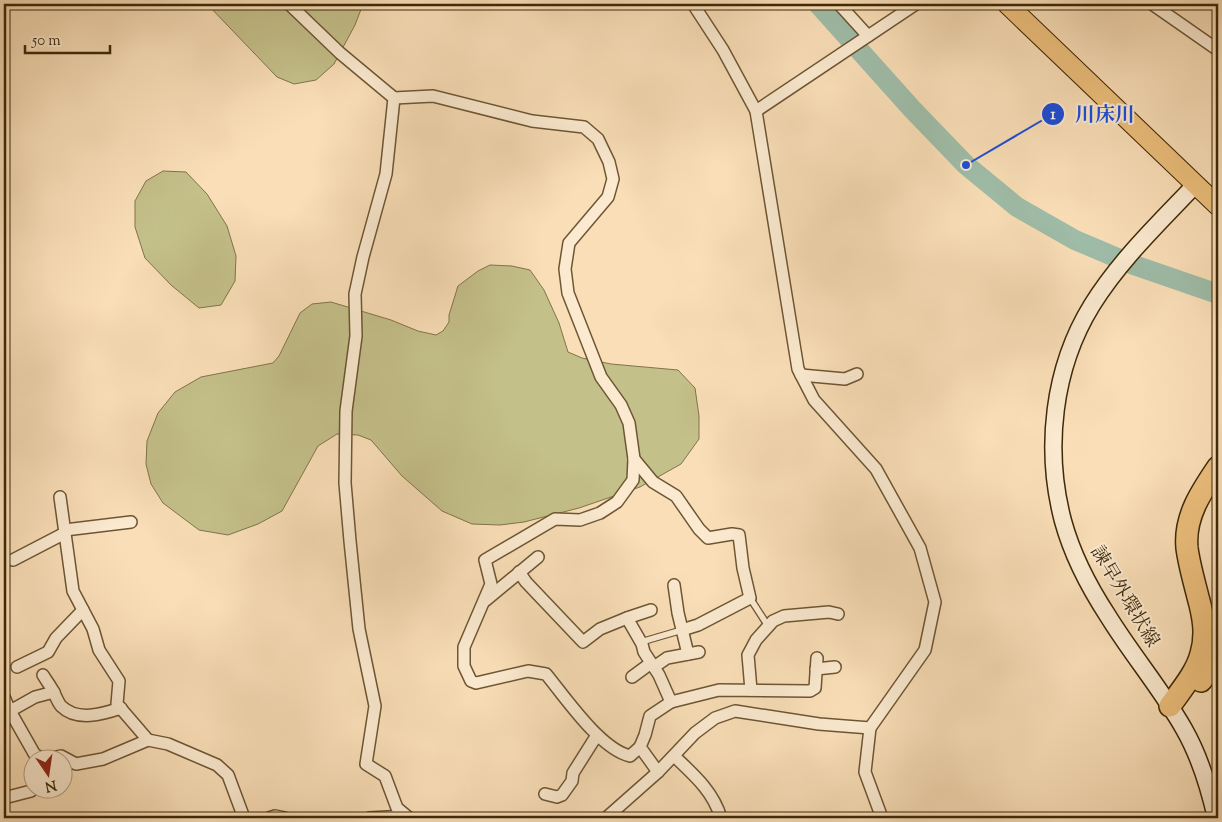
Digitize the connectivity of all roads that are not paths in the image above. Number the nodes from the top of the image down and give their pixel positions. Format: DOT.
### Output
graph roads {
  1 [pos="289,4"];
  2 [pos="693,4"];
  3 [pos="839,4"];
  4 [pos="916,4"];
  5 [pos="1007,4"];
  6 [pos="1152,4"];
  7 [pos="868,36"];
  8 [pos="1218,50"];
  9 [pos="394,98"];
  10 [pos="756,111"];
  11 [pos="1195,184"];
  12 [pos="1218,206"];
  13 [pos="857,374"];
  14 [pos="802,375"];
  15 [pos="634,459"];
  16 [pos="1218,467"];
  17 [pos="60,497"];
  18 [pos="130,522"];
  19 [pos="65,531"];
  20 [pos="538,557"];
  21 [pos="13,560"];
  22 [pos="519,572"];
  23 [pos="674,585"];
  24 [pos="750,598"];
  25 [pos="484,602"];
  26 [pos="83,610"];
  27 [pos="651,610"];
  28 [pos="838,614"];
  29 [pos="627,618"];
  30 [pos="768,626"];
  31 [pos="682,630"];
  32 [pos="641,642"];
  33 [pos="1218,651"];
  34 [pos="652,665"];
  35 [pos="17,667"];
  36 [pos="836,667"];
  37 [pos="43,675"];
  38 [pos="632,677"];
  39 [pos="750,690"];
  40 [pos="54,692"];
  41 [pos="4,697"];
  42 [pos="671,702"];
  43 [pos="1170,706"];
  44 [pos="121,708"];
  45 [pos="10,711"];
  46 [pos="870,728"];
  47 [pos="597,735"];
  48 [pos="148,740"];
  49 [pos="640,747"];
  50 [pos="674,756"];
  51 [pos="658,772"];
  52 [pos="22,794"];
  53 [pos="545,794"];
  54 [pos="4,798"];
  55 [pos="407,817"];
  56 [pos="244,818"];
  57 [pos="269,818"];
  58 [pos="283,818"];
  59 [pos="369,818"];
  60 [pos="606,818"];
  61 [pos="721,818"];
  62 [pos="882,818"];
  63 [pos="1216,818"];
  1 -- 9 [label="street"];
  2 -- 10 [label="street"];
  3 -- 7 [label="street"];
  4 -- 7 [label="street"];
  5 -- 11 [label="main road"];
  6 -- 8 [label="street"];
  7 -- 10 [label="street"];
  9 -- 15 [label="street"];
  9 -- 55 [label="street"];
  10 -- 14 [label="street"];
  11 -- 12 [label="main road"];
  11 -- 43 [label="main road, 諫早外環状線"];
  13 -- 14 [label="street"];
  14 -- 46 [label="street"];
  15 -- 24 [label="street"];
  15 -- 25 [label="street"];
  16 -- 43 [label="highway"];
  17 -- 19 [label="street"];
  18 -- 19 [label="street"];
  19 -- 21 [label="street"];
  19 -- 26 [label="street"];
  20 -- 22 [label="street"];
  22 -- 25 [label="street"];
  22 -- 29 [label="street"];
  23 -- 31 [label="street"];
  24 -- 30 [label="lane"];
  24 -- 31 [label="street"];
  25 -- 47 [label="street"];
  26 -- 35 [label="street"];
  26 -- 44 [label="street"];
  27 -- 29 [label="street"];
  28 -- 30 [label="street"];
  29 -- 32 [label="street"];
  30 -- 39 [label="street"];
  31 -- 32 [label="lane"];
  31 -- 34 [label="street"];
  32 -- 34 [label="street"];
  33 -- 43 [label="highway"];
  34 -- 38 [label="street"];
  34 -- 42 [label="street"];
  36 -- 39 [label="street"];
  37 -- 40 [label="street"];
  39 -- 42 [label="street"];
  40 -- 44 [label="street"];
  40 -- 45 [label="street"];
  41 -- 45 [label="street"];
  42 -- 49 [label="street"];
  43 -- 63 [label="main road, 諫早外環状線"];
  44 -- 48 [label="street"];
  45 -- 48 [label="street"];
  46 -- 50 [label="street"];
  46 -- 62 [label="street"];
  47 -- 49 [label="street"];
  47 -- 53 [label="street"];
  48 -- 56 [label="street"];
  49 -- 51 [label="street"];
  50 -- 51 [label="street"];
  50 -- 61 [label="street"];
  51 -- 60 [label="street"];
  52 -- 54 [label="street"];
  55 -- 59 [label="street"];
  57 -- 58 [label="street"];
}
